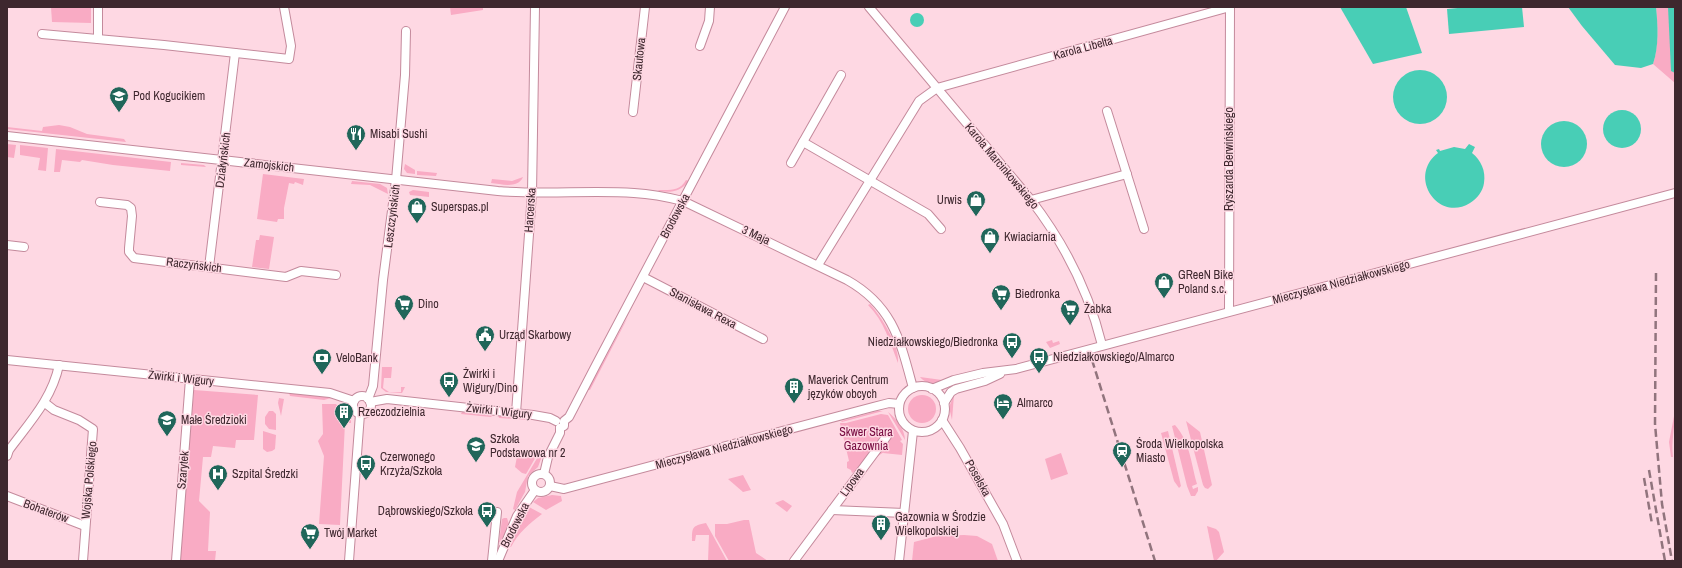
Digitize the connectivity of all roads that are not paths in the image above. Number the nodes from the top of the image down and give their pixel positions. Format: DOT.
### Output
graph roads {
  1 [pos="98,7"];
  2 [pos="284,7"];
  3 [pos="535,7"];
  4 [pos="645,7"];
  5 [pos="710,7"];
  6 [pos="869,7"];
  7 [pos="1230,7"];
  8 [pos="786,8"];
  9 [pos="406,31"];
  10 [pos="42,34"];
  11 [pos="98,39"];
  12 [pos="700,46"];
  13 [pos="235,53"];
  14 [pos="841,75"];
  15 [pos="937,88"];
  16 [pos="1107,111"];
  17 [pos="633,112"];
  18 [pos="7,136"];
  19 [pos="803,142"];
  20 [pos="223,160"];
  21 [pos="791,163"];
  22 [pos="1127,174"];
  23 [pos="396,180"];
  24 [pos="871,181"];
  25 [pos="532,193"];
  26 [pos="1675,193"];
  27 [pos="1031,200"];
  28 [pos="683,201"];
  29 [pos="100,202"];
  30 [pos="941,229"];
  31 [pos="1144,229"];
  32 [pos="7,245"];
  33 [pos="24,247"];
  34 [pos="818,265"];
  35 [pos="209,267"];
  36 [pos="336,275"];
  37 [pos="643,277"];
  38 [pos="1229,312"];
  39 [pos="763,339"];
  40 [pos="1102,345"];
  41 [pos="7,360"];
  42 [pos="59,365"];
  43 [pos="1006,371"];
  44 [pos="190,378"];
  45 [pos="914,388"];
  46 [pos="932,389"];
  47 [pos="369,400"];
  48 [pos="354,401"];
  49 [pos="944,402"];
  50 [pos="45,403"];
  51 [pos="899,404"];
  52 [pos="516,413"];
  53 [pos="360,414"];
  54 [pos="942,420"];
  55 [pos="560,423"];
  56 [pos="913,431"];
  57 [pos="887,436"];
  58 [pos="7,456"];
  59 [pos="544,474"];
  60 [pos="550,486"];
  61 [pos="535,490"];
  62 [pos="7,496"];
  63 [pos="832,510"];
  64 [pos="497,512"];
  65 [pos="904,513"];
  66 [pos="85,526"];
  67 [pos="83,561"];
  68 [pos="176,561"];
  69 [pos="350,561"];
  70 [pos="492,561"];
  71 [pos="498,561"];
  72 [pos="794,561"];
  73 [pos="899,561"];
  74 [pos="1017,561"];
  1 -- 11 [label="street"];
  2 -- 13 [label="street"];
  3 -- 25 [label="street, Harcerska"];
  4 -- 17 [label="street, Skautowa"];
  5 -- 12 [label="street"];
  6 -- 15 [label="street, Karola Marcinkowskiego"];
  7 -- 15 [label="street, Karola Libelta"];
  7 -- 38 [label="street, Ryszarda Berwińskiego"];
  8 -- 28 [label="street, Brodowska"];
  9 -- 23 [label="street, Leszczyńskich"];
  10 -- 11 [label="street"];
  11 -- 13 [label="street"];
  13 -- 20 [label="street, Działyńskich"];
  14 -- 19 [label="street"];
  15 -- 24 [label="street"];
  15 -- 27 [label="street, Karola Marcinkowskiego"];
  16 -- 22 [label="street"];
  18 -- 20 [label="street, Zamojskich"];
  19 -- 21 [label="street"];
  19 -- 24 [label="street"];
  20 -- 23 [label="street, Zamojskich"];
  20 -- 35 [label="street, Działyńskich"];
  22 -- 27 [label="street"];
  22 -- 31 [label="street"];
  23 -- 25 [label="street, Zamojskich"];
  23 -- 47 [label="street, Leszczyńskich"];
  24 -- 30 [label="street"];
  24 -- 34 [label="street"];
  25 -- 28 [label="street, 3 Maja"];
  25 -- 52 [label="street, Harcerska"];
  26 -- 38 [label="street, Mieczysława Niedziałkowskiego"];
  27 -- 40 [label="street, Karola Marcinkowskiego"];
  28 -- 34 [label="street, 3 Maja"];
  28 -- 37 [label="street, Brodowska"];
  29 -- 35 [label="street, Raczyńskich"];
  32 -- 33 [label="street"];
  34 -- 45 [label="street, 3 Maja"];
  35 -- 36 [label="street, Raczyńskich"];
  37 -- 39 [label="street, Stanisława Rexa"];
  37 -- 55 [label="street, Brodowska"];
  38 -- 40 [label="street, Mieczysława Niedziałkowskiego"];
  40 -- 43 [label="street, Mieczysława Niedziałkowskiego"];
  41 -- 42 [label="street, Żwirki i Wigury"];
  42 -- 44 [label="street, Żwirki i Wigury"];
  42 -- 50 [label="street"];
  43 -- 46 [label="street, Mieczysława Niedziałkowskiego"];
  43 -- 49 [label="street, Mieczysława Niedziałkowskiego"];
  44 -- 48 [label="street, Żwirki i Wigury"];
  44 -- 68 [label="street, Szarytek"];
  45 -- 46 [label="street"];
  45 -- 51 [label="street"];
  46 -- 49 [label="street"];
  47 -- 48 [label="street"];
  47 -- 52 [label="street, Żwirki i Wigury"];
  47 -- 53 [label="street"];
  48 -- 53 [label="street"];
  49 -- 54 [label="street"];
  50 -- 58 [label="street"];
  50 -- 66 [label="street, Wojska Polskiego"];
  51 -- 56 [label="street"];
  51 -- 60 [label="street, Mieczysława Niedziałkowskiego"];
  52 -- 55 [label="street, Żwirki i Wigury"];
  53 -- 69 [label="street"];
  54 -- 56 [label="street"];
  54 -- 74 [label="street, Poselska"];
  55 -- 59 [label="street, Brodowska"];
  56 -- 65 [label="street"];
  57 -- 63 [label="street, Lipowa"];
  59 -- 60 [label="street"];
  59 -- 61 [label="street"];
  60 -- 61 [label="street"];
  61 -- 71 [label="street, Brodowska"];
  62 -- 66 [label="street, Bohaterów"];
  63 -- 65 [label="street, Lipowa"];
  63 -- 72 [label="street, Lipowa"];
  64 -- 70 [label="street"];
  65 -- 73 [label="street"];
  66 -- 67 [label="street, Wojska Polskiego"];
}
